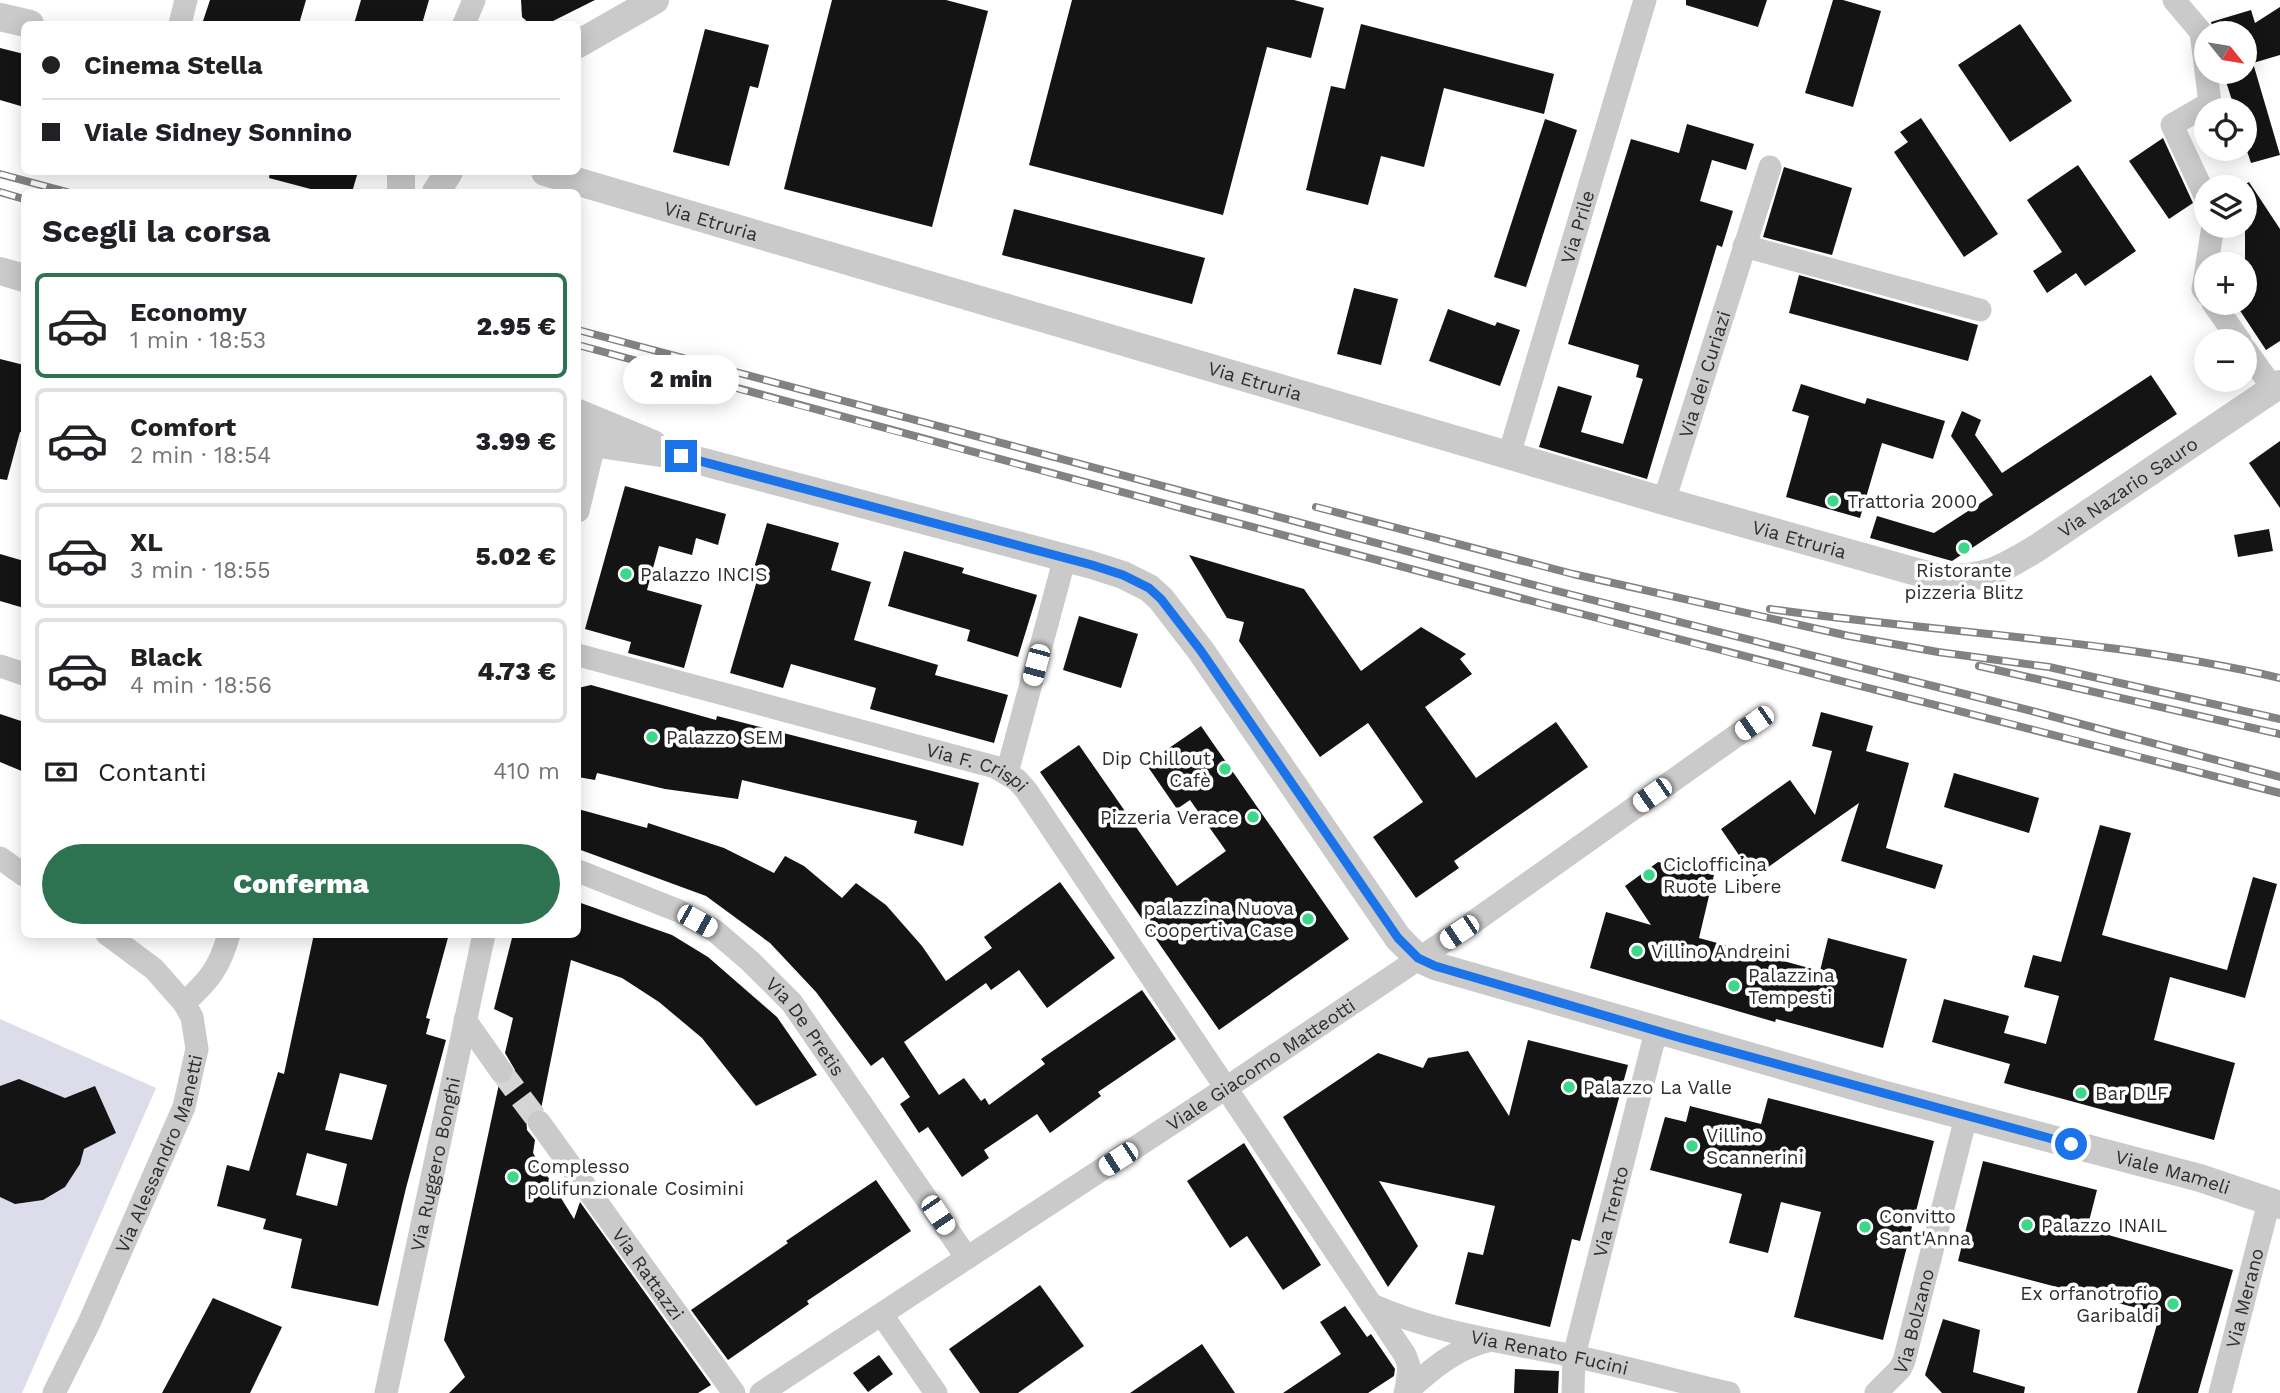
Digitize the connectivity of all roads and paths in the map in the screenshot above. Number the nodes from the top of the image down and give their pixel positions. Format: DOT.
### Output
graph roads {
  1 [pos="186,0"];
  2 [pos="655,0"];
  3 [pos="1645,0"];
  4 [pos="2174,0"];
  5 [pos="0,17"];
  6 [pos="181,21"];
  7 [pos="21,22"];
  8 [pos="581,42"];
  9 [pos="1770,167"];
  10 [pos="555,175"];
  11 [pos="2195,175"];
  12 [pos="1744,246"];
  13 [pos="0,271"];
  14 [pos="21,277"];
  15 [pos="1980,310"];
  16 [pos="2257,363"];
  17 [pos="2277,386"];
  18 [pos="581,415"];
  19 [pos="586,443"];
  20 [pos="1509,455"];
  21 [pos="681,456"];
  22 [pos="581,486"];
  23 [pos="1664,500"];
  24 [pos="1065,557"];
  25 [pos="1969,579"];
  26 [pos="581,656"];
  27 [pos="0,666"];
  28 [pos="21,673"];
  29 [pos="1754,723"];
  30 [pos="1007,773"];
  31 [pos="0,858"];
  32 [pos="581,872"];
  33 [pos="21,873"];
  34 [pos="112,938"];
  35 [pos="228,938"];
  36 [pos="483,938"];
  37 [pos="1418,958"];
  38 [pos="184,1003"];
  39 [pos="465,1020"];
  40 [pos="1656,1031"];
  41 [pos="501,1071"];
  42 [pos="1226,1088"];
  43 [pos="1966,1117"];
  44 [pos="539,1122"];
  45 [pos="2274,1203"];
  46 [pos="967,1258"];
  47 [pos="1372,1305"];
  48 [pos="882,1315"];
  49 [pos="1494,1339"];
  50 [pos="1574,1356"];
  51 [pos="54,1393"];
  52 [pos="386,1393"];
  53 [pos="734,1393"];
  54 [pos="761,1393"];
  55 [pos="936,1393"];
  56 [pos="1405,1393"];
  57 [pos="1573,1393"];
  58 [pos="1729,1393"];
  59 [pos="1876,1393"];
  60 [pos="2220,1393"];
  1 -- 6 [label="street"];
  2 -- 8 [label="street"];
  3 -- 20 [label="street, Via Prile"];
  4 -- 11 [label="street"];
  5 -- 7 [label="street"];
  9 -- 12 [label="street, Via dei Curiazi"];
  10 -- 20 [label="street, Via Etruria"];
  12 -- 15 [label="street"];
  12 -- 23 [label="street, Via dei Curiazi"];
  13 -- 14 [label="street"];
  16 -- 17 [label="street"];
  17 -- 25 [label="street, Via Nazario Sauro"];
  18 -- 21 [label="street"];
  19 -- 21 [label="street"];
  19 -- 22 [label="street"];
  20 -- 23 [label="street, Via Etruria"];
  21 -- 24 [label="street"];
  23 -- 25 [label="street, Via Etruria"];
  24 -- 30 [label="street"];
  24 -- 37 [label="street"];
  26 -- 30 [label="street, Via F. Crispi"];
  27 -- 28 [label="street"];
  29 -- 37 [label="street, Viale Giacomo Matteotti"];
  30 -- 42 [label="street, Via F. Crispi"];
  31 -- 33 [label="street"];
  32 -- 46 [label="street, Via De Pretis"];
  34 -- 38 [label="street, Via Alessandro Manetti"];
  35 -- 38 [label="street"];
  36 -- 39 [label="street, Via Ruggero Bonghi"];
  37 -- 40 [label="street, Viale Mameli"];
  37 -- 42 [label="street, Viale Giacomo Matteotti"];
  38 -- 51 [label="street, Via Alessandro Manetti"];
  39 -- 41 [label="street"];
  39 -- 52 [label="street, Via Ruggero Bonghi"];
  40 -- 43 [label="street, Viale Mameli"];
  40 -- 50 [label="street, Via Trento"];
  42 -- 46 [label="street, Viale Giacomo Matteotti"];
  42 -- 47 [label="street"];
  43 -- 45 [label="street, Viale Mameli"];
  43 -- 59 [label="street, Via Bolzano"];
  44 -- 53 [label="street, Via Rattazzi"];
  45 -- 60 [label="street, Via Merano"];
  46 -- 48 [label="street, Viale Giacomo Matteotti"];
  47 -- 49 [label="street, Via Renato Fucini"];
  47 -- 56 [label="street"];
  48 -- 54 [label="street, Viale Giacomo Matteotti"];
  48 -- 55 [label="street"];
  49 -- 50 [label="street, Via Renato Fucini"];
  49 -- 56 [label="street"];
  50 -- 57 [label="street, Via Trento"];
  50 -- 58 [label="street, Via Renato Fucini"];
}
